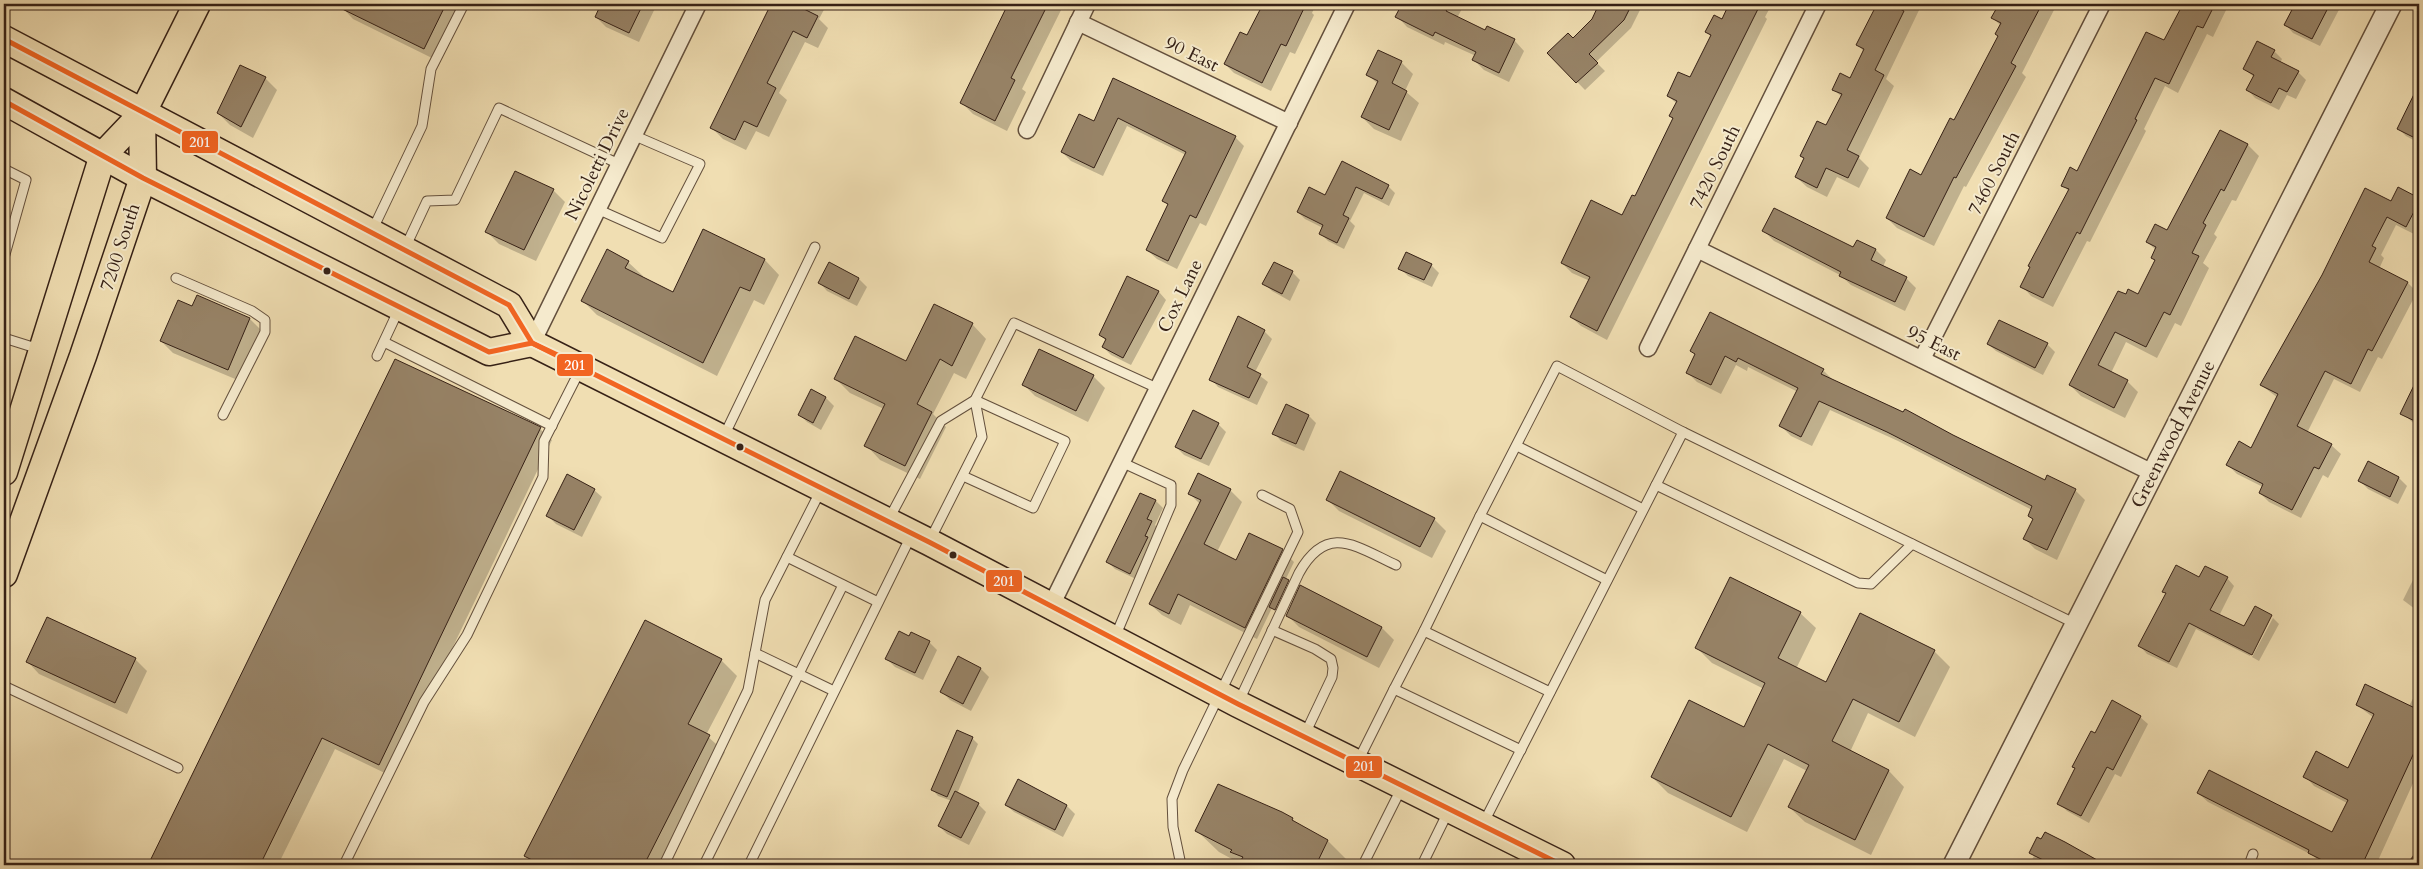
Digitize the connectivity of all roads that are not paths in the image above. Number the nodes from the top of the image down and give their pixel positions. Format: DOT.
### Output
graph roads {
  1 [pos="197,4"];
  2 [pos="464,4"];
  3 [pos="698,4"];
  4 [pos="1087,4"];
  5 [pos="1347,4"];
  6 [pos="1818,4"];
  7 [pos="2102,4"];
  8 [pos="2392,4"];
  9 [pos="1078,22"];
  10 [pos="4,39"];
  11 [pos="4,101"];
  12 [pos="142,114"];
  13 [pos="1289,123"];
  14 [pos="1027,130"];
  15 [pos="633,135"];
  16 [pos="103,155"];
  17 [pos="619,164"];
  18 [pos="4,169"];
  19 [pos="143,178"];
  20 [pos="597,209"];
  21 [pos="372,232"];
  22 [pos="815,247"];
  23 [pos="405,249"];
  24 [pos="1697,249"];
  25 [pos="4,258"];
  26 [pos="176,278"];
  27 [pos="400,308"];
  28 [pos="4,338"];
  29 [pos="384,342"];
  30 [pos="532,342"];
  31 [pos="1648,348"];
  32 [pos="43,350"];
  33 [pos="377,356"];
  34 [pos="1922,359"];
  35 [pos="581,367"];
  36 [pos="1157,388"];
  37 [pos="975,400"];
  38 [pos="223,415"];
  39 [pos="552,426"];
  40 [pos="1683,432"];
  41 [pos="722,438"];
  42 [pos="1517,446"];
  43 [pos="1121,462"];
  44 [pos="4,472"];
  45 [pos="2153,473"];
  46 [pos="963,476"];
  47 [pos="1656,485"];
  48 [pos="822,488"];
  49 [pos="1262,495"];
  50 [pos="1644,509"];
  51 [pos="1480,516"];
  52 [pos="888,521"];
  53 [pos="921,538"];
  54 [pos="1912,544"];
  55 [pos="787,557"];
  56 [pos="1396,566"];
  57 [pos="4,574"];
  58 [pos="1607,580"];
  59 [pos="842,585"];
  60 [pos="878,602"];
  61 [pos="1051,606"];
  62 [pos="2076,624"];
  63 [pos="1272,630"];
  64 [pos="1424,630"];
  65 [pos="1115,638"];
  66 [pos="755,653"];
  67 [pos="798,674"];
  68 [pos="4,686"];
  69 [pos="1394,689"];
  70 [pos="834,691"];
  71 [pos="1550,692"];
  72 [pos="1229,698"];
  73 [pos="1304,736"];
  74 [pos="1521,750"];
  75 [pos="1357,763"];
  76 [pos="178,768"];
  77 [pos="1403,786"];
  78 [pos="1449,809"];
  79 [pos="1482,826"];
  80 [pos="2253,854"];
  81 [pos="344,865"];
  82 [pos="664,865"];
  83 [pos="704,865"];
  84 [pos="749,865"];
  85 [pos="1181,865"];
  86 [pos="1363,865"];
  87 [pos="1422,865"];
  88 [pos="1562,865"];
  89 [pos="1954,865"];
  90 [pos="2249,865"];
  1 -- 12 [label="main road"];
  2 -- 21 [label="lane"];
  3 -- 15 [label="street, Nicoletti Drive"];
  4 -- 9 [label="street"];
  5 -- 13 [label="street, Cox Lane"];
  6 -- 24 [label="street, 7420 South"];
  7 -- 34 [label="street, 7460 South"];
  8 -- 45 [label="street, Greenwood Avenue"];
  9 -- 13 [label="street, 90 East"];
  9 -- 14 [label="street"];
  10 -- 12 [label="main road"];
  11 -- 16 [label="main road"];
  12 -- 16 [label="main road"];
  12 -- 19 [label="main road, 7200 South"];
  12 -- 21 [label="main road"];
  13 -- 36 [label="street, Cox Lane"];
  15 -- 17 [label="street, Nicoletti Drive"];
  15 -- 20 [label="lane"];
  16 -- 19 [label="main road"];
  16 -- 32 [label="main road"];
  17 -- 20 [label="street, Nicoletti Drive"];
  17 -- 23 [label="lane"];
  18 -- 25 [label="lane"];
  19 -- 27 [label="main road"];
  19 -- 57 [label="main road, 7200 South"];
  20 -- 30 [label="street, Nicoletti Drive"];
  21 -- 23 [label="main road"];
  22 -- 41 [label="lane"];
  23 -- 30 [label="main road"];
  24 -- 31 [label="street, 7420 South"];
  24 -- 34 [label="street, 95 East"];
  26 -- 38 [label="lane"];
  27 -- 29 [label="lane"];
  27 -- 30 [label="main road"];
  28 -- 32 [label="lane"];
  29 -- 33 [label="lane"];
  29 -- 39 [label="lane"];
  30 -- 35 [label="main road"];
  32 -- 44 [label="main road"];
  34 -- 45 [label="street, 95 East"];
  35 -- 39 [label="lane"];
  35 -- 41 [label="main road"];
  36 -- 37 [label="lane"];
  36 -- 43 [label="street, Cox Lane"];
  37 -- 46 [label="lane"];
  37 -- 46 [label="lane"];
  37 -- 52 [label="lane"];
  39 -- 81 [label="lane"];
  40 -- 42 [label="lane"];
  40 -- 47 [label="lane"];
  40 -- 54 [label="lane"];
  41 -- 48 [label="main road"];
  42 -- 50 [label="lane"];
  42 -- 51 [label="lane"];
  43 -- 61 [label="street, Cox Lane"];
  43 -- 65 [label="lane"];
  45 -- 62 [label="street, Greenwood Avenue"];
  46 -- 53 [label="lane"];
  47 -- 50 [label="lane"];
  47 -- 54 [label="lane"];
  48 -- 52 [label="main road"];
  48 -- 55 [label="lane"];
  49 -- 72 [label="lane"];
  50 -- 58 [label="lane"];
  51 -- 58 [label="lane"];
  51 -- 64 [label="lane"];
  52 -- 53 [label="main road"];
  53 -- 60 [label="lane"];
  53 -- 61 [label="main road"];
  54 -- 62 [label="lane"];
  55 -- 59 [label="lane"];
  55 -- 66 [label="lane"];
  56 -- 63 [label="lane"];
  58 -- 71 [label="lane"];
  59 -- 60 [label="lane"];
  59 -- 67 [label="lane"];
  60 -- 70 [label="lane"];
  61 -- 65 [label="main road"];
  62 -- 89 [label="street, Greenwood Avenue"];
  63 -- 72 [label="lane"];
  63 -- 73 [label="lane"];
  64 -- 69 [label="lane"];
  64 -- 71 [label="lane"];
  65 -- 72 [label="main road"];
  66 -- 67 [label="lane"];
  66 -- 82 [label="lane"];
  67 -- 70 [label="lane"];
  67 -- 83 [label="lane"];
  68 -- 76 [label="lane"];
  69 -- 74 [label="lane"];
  69 -- 75 [label="lane"];
  70 -- 84 [label="lane"];
  71 -- 74 [label="lane"];
  72 -- 73 [label="main road"];
  72 -- 85 [label="lane"];
  73 -- 75 [label="main road"];
  74 -- 79 [label="lane"];
  75 -- 77 [label="main road"];
  77 -- 78 [label="main road"];
  77 -- 86 [label="lane"];
  78 -- 79 [label="main road"];
  78 -- 87 [label="lane"];
  79 -- 88 [label="main road"];
  80 -- 90 [label="lane"];
}
